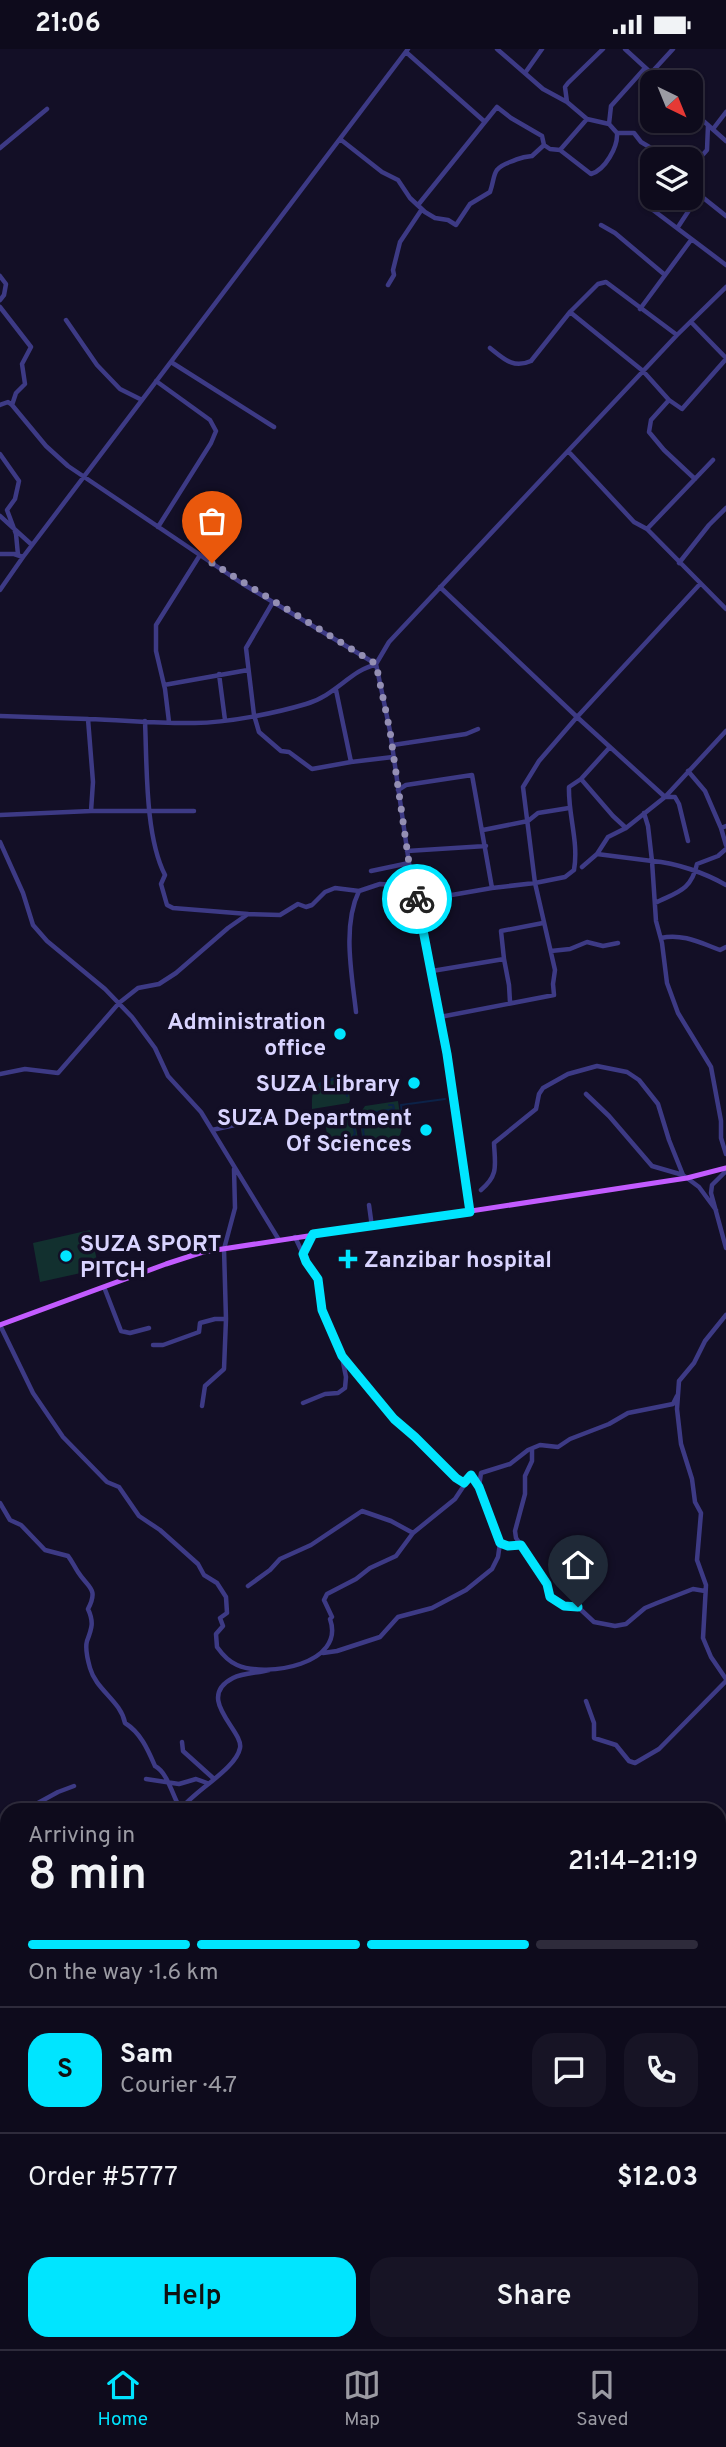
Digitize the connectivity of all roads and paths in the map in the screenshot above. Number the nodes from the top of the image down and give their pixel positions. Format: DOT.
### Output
graph roads {
  1 [pos="497,49"];
  2 [pos="542,49"];
  3 [pos="603,49"];
  4 [pos="625,49"];
  5 [pos="673,49"];
  6 [pos="407,50"];
  7 [pos="645,68"];
  8 [pos="647,70"];
  9 [pos="654,70"];
  10 [pos="525,73"];
  11 [pos="567,102"];
  12 [pos="47,109"];
  13 [pos="726,112"];
  14 [pos="587,119"];
  15 [pos="485,122"];
  16 [pos="704,122"];
  17 [pos="609,124"];
  18 [pos="710,127"];
  19 [pos="617,133"];
  20 [pos="340,139"];
  21 [pos="726,141"];
  22 [pos="544,145"];
  23 [pos="649,147"];
  24 [pos="0,148"];
  25 [pos="560,151"];
  26 [pos="703,154"];
  27 [pos="703,198"];
  28 [pos="420,207"];
  29 [pos="652,210"];
  30 [pos="689,210"];
  31 [pos="726,216"];
  32 [pos="601,225"];
  33 [pos="678,227"];
  34 [pos="691,240"];
  35 [pos="726,265"];
  36 [pos="665,275"];
  37 [pos="0,276"];
  38 [pos="388,285"];
  39 [pos="726,287"];
  40 [pos="0,300"];
  41 [pos="0,307"];
  42 [pos="640,309"];
  43 [pos="570,312"];
  44 [pos="66,320"];
  45 [pos="691,321"];
  46 [pos="677,335"];
  47 [pos="490,348"];
  48 [pos="726,359"];
  49 [pos="171,362"];
  50 [pos="643,371"];
  51 [pos="156,381"];
  52 [pos="142,400"];
  53 [pos="669,400"];
  54 [pos="0,405"];
  55 [pos="12,405"];
  56 [pos="274,427"];
  57 [pos="568,451"];
  58 [pos="0,454"];
  59 [pos="713,460"];
  60 [pos="83,477"];
  61 [pos="695,479"];
  62 [pos="726,508"];
  63 [pos="0,516"];
  64 [pos="13,526"];
  65 [pos="158,527"];
  66 [pos="647,529"];
  67 [pos="32,545"];
  68 [pos="0,554"];
  69 [pos="200,555"];
  70 [pos="20,556"];
  71 [pos="679,563"];
  72 [pos="700,584"];
  73 [pos="440,587"];
  74 [pos="0,590"];
  75 [pos="273,602"];
  76 [pos="726,608"];
  77 [pos="376,664"];
  78 [pos="248,670"];
  79 [pos="219,674"];
  80 [pos="164,685"];
  81 [pos="336,690"];
  82 [pos="254,715"];
  83 [pos="0,716"];
  84 [pos="577,717"];
  85 [pos="88,719"];
  86 [pos="145,720"];
  87 [pos="225,720"];
  88 [pos="169,722"];
  89 [pos="478,729"];
  90 [pos="726,731"];
  91 [pos="393,745"];
  92 [pos="610,747"];
  93 [pos="393,757"];
  94 [pos="351,762"];
  95 [pos="688,771"];
  96 [pos="581,779"];
  97 [pos="398,790"];
  98 [pos="665,797"];
  99 [pos="569,808"];
  100 [pos="91,811"];
  101 [pos="150,811"];
  102 [pos="194,811"];
  103 [pos="644,813"];
  104 [pos="0,815"];
  105 [pos="528,821"];
  106 [pos="724,827"];
  107 [pos="626,828"];
  108 [pos="483,830"];
  109 [pos="688,841"];
  110 [pos="0,842"];
  111 [pos="486,846"];
  112 [pos="726,847"];
  113 [pos="407,851"];
  114 [pos="597,854"];
  115 [pos="652,861"];
  116 [pos="409,863"];
  117 [pos="582,867"];
  118 [pos="371,871"];
  119 [pos="695,872"];
  120 [pos="535,883"];
  121 [pos="726,885"];
  122 [pos="415,886"];
  123 [pos="492,888"];
  124 [pos="359,891"];
  125 [pos="417,901"];
  126 [pos="655,903"];
  127 [pos="248,914"];
  128 [pos="543,923"];
  129 [pos="661,938"];
  130 [pos="618,943"];
  131 [pos="726,947"];
  132 [pos="551,951"];
  133 [pos="504,959"];
  134 [pos="432,971"];
  135 [pos="510,1002"];
  136 [pos="119,1003"];
  137 [pos="356,1012"];
  138 [pos="440,1017"];
  139 [pos="0,1074"];
  140 [pos="586,1094"];
  141 [pos="268,1118"];
  142 [pos="212,1130"];
  143 [pos="726,1154"];
  144 [pos="233,1167"];
  145 [pos="726,1169"];
  146 [pos="685,1176"];
  147 [pos="481,1190"];
  148 [pos="369,1205"];
  149 [pos="716,1210"];
  150 [pos="470,1212"];
  151 [pos="372,1227"];
  152 [pos="313,1234"];
  153 [pos="295,1237"];
  154 [pos="279,1240"];
  155 [pos="726,1248"];
  156 [pos="224,1249"];
  157 [pos="303,1254"];
  158 [pos="104,1287"];
  159 [pos="726,1315"];
  160 [pos="226,1319"];
  161 [pos="0,1325"];
  162 [pos="149,1328"];
  163 [pos="153,1345"];
  164 [pos="342,1356"];
  165 [pos="678,1391"];
  166 [pos="303,1403"];
  167 [pos="202,1406"];
  168 [pos="532,1448"];
  169 [pos="471,1475"];
  170 [pos="479,1487"];
  171 [pos="0,1503"];
  172 [pos="413,1533"];
  173 [pos="500,1543"];
  174 [pos="521,1545"];
  175 [pos="248,1586"];
  176 [pos="705,1591"];
  177 [pos="323,1653"];
  178 [pos="270,1669"];
  179 [pos="726,1680"];
  180 [pos="586,1701"];
  181 [pos="182,1742"];
  182 [pos="213,1778"];
  183 [pos="146,1779"];
  184 [pos="167,1783"];
  185 [pos="207,1783"];
  186 [pos="74,1786"];
  187 [pos="38,1803"];
  188 [pos="178,1803"];
  189 [pos="187,1803"];
  1 -- 10 [label="street"];
  2 -- 10 [label="street"];
  3 -- 11 [label="street"];
  4 -- 7 [label="street"];
  5 -- 9 [label="street"];
  6 -- 15 [label="street"];
  6 -- 20 [label="street"];
  7 -- 8 [label="street"];
  7 -- 17 [label="street"];
  10 -- 11 [label="street"];
  11 -- 14 [label="street"];
  12 -- 24 [label="street"];
  13 -- 18 [label="street"];
  14 -- 17 [label="street"];
  14 -- 25 [label="street"];
  15 -- 22 [label="street"];
  15 -- 28 [label="street"];
  16 -- 18 [label="street"];
  17 -- 19 [label="street"];
  18 -- 21 [label="street"];
  18 -- 26 [label="street"];
  19 -- 23 [label="street"];
  19 -- 25 [label="street"];
  20 -- 28 [label="street"];
  20 -- 49 [label="street"];
  22 -- 25 [label="street"];
  22 -- 28 [label="street"];
  27 -- 31 [label="street"];
  28 -- 38 [label="street"];
  29 -- 33 [label="street"];
  30 -- 33 [label="street"];
  32 -- 36 [label="street"];
  33 -- 34 [label="street"];
  34 -- 35 [label="street"];
  34 -- 36 [label="street"];
  36 -- 42 [label="street"];
  37 -- 40 [label="street"];
  39 -- 45 [label="street"];
  41 -- 55 [label="street"];
  42 -- 43 [label="street"];
  42 -- 46 [label="street"];
  43 -- 47 [label="street"];
  43 -- 50 [label="street"];
  44 -- 52 [label="street"];
  45 -- 46 [label="street"];
  45 -- 48 [label="street"];
  46 -- 50 [label="street"];
  48 -- 53 [label="street"];
  49 -- 51 [label="street"];
  49 -- 56 [label="street"];
  50 -- 53 [label="street"];
  50 -- 57 [label="street"];
  51 -- 52 [label="street"];
  51 -- 65 [label="street"];
  52 -- 60 [label="street"];
  53 -- 61 [label="street"];
  54 -- 55 [label="street"];
  55 -- 60 [label="street"];
  57 -- 66 [label="street"];
  57 -- 73 [label="street"];
  58 -- 64 [label="street"];
  59 -- 61 [label="street"];
  60 -- 65 [label="street"];
  60 -- 67 [label="street"];
  61 -- 66 [label="street"];
  62 -- 71 [label="street"];
  63 -- 64 [label="street"];
  64 -- 67 [label="street"];
  64 -- 70 [label="street"];
  65 -- 69 [label="street"];
  66 -- 71 [label="street"];
  67 -- 70 [label="street"];
  68 -- 70 [label="street"];
  69 -- 75 [label="street"];
  69 -- 80 [label="street"];
  70 -- 74 [label="street"];
  71 -- 72 [label="street"];
  72 -- 76 [label="street"];
  72 -- 84 [label="street"];
  73 -- 77 [label="street"];
  73 -- 84 [label="street"];
  75 -- 77 [label="street"];
  75 -- 78 [label="street"];
  77 -- 81 [label="street"];
  77 -- 91 [label="street"];
  78 -- 79 [label="street"];
  78 -- 82 [label="street"];
  79 -- 80 [label="street"];
  79 -- 87 [label="street"];
  80 -- 88 [label="street"];
  81 -- 82 [label="street"];
  81 -- 94 [label="street"];
  82 -- 87 [label="street"];
  82 -- 94 [label="street"];
  83 -- 85 [label="street"];
  84 -- 92 [label="street"];
  84 -- 105 [label="street"];
  85 -- 86 [label="street"];
  85 -- 100 [label="street"];
  86 -- 88 [label="street"];
  86 -- 101 [label="street"];
  87 -- 88 [label="street"];
  89 -- 91 [label="street"];
  90 -- 95 [label="street"];
  91 -- 93 [label="street"];
  92 -- 96 [label="street"];
  92 -- 98 [label="street"];
  93 -- 94 [label="street"];
  93 -- 97 [label="street"];
  95 -- 98 [label="street"];
  95 -- 106 [label="street"];
  96 -- 99 [label="street"];
  96 -- 107 [label="street"];
  97 -- 108 [label="street"];
  97 -- 113 [label="street"];
  98 -- 103 [label="street"];
  98 -- 109 [label="street"];
  99 -- 105 [label="street"];
  99 -- 120 [label="street"];
  100 -- 101 [label="street"];
  100 -- 104 [label="street"];
  101 -- 102 [label="street"];
  101 -- 127 [label="street"];
  103 -- 107 [label="street"];
  103 -- 115 [label="street"];
  105 -- 108 [label="street"];
  105 -- 120 [label="street"];
  106 -- 112 [label="street"];
  107 -- 114 [label="street"];
  108 -- 111 [label="street"];
  110 -- 136 [label="street"];
  111 -- 113 [label="street"];
  111 -- 123 [label="street"];
  112 -- 119 [label="street"];
  113 -- 116 [label="street"];
  114 -- 115 [label="street"];
  114 -- 117 [label="street"];
  115 -- 119 [label="street"];
  115 -- 126 [label="street"];
  116 -- 118 [label="street"];
  116 -- 122 [label="street"];
  119 -- 121 [label="street"];
  119 -- 126 [label="street"];
  120 -- 123 [label="street"];
  120 -- 128 [label="street"];
  122 -- 124 [label="street"];
  122 -- 125 [label="street"];
  123 -- 125 [label="street"];
  124 -- 127 [label="street"];
  124 -- 137 [label="street"];
  125 -- 134 [label="street"];
  126 -- 129 [label="street"];
  127 -- 136 [label="street"];
  128 -- 132 [label="street"];
  128 -- 133 [label="street"];
  129 -- 131 [label="street"];
  129 -- 143 [label="street"];
  130 -- 132 [label="street"];
  132 -- 135 [label="street"];
  133 -- 134 [label="street"];
  133 -- 135 [label="street"];
  134 -- 138 [label="street"];
  135 -- 138 [label="street"];
  136 -- 139 [label="street"];
  136 -- 142 [label="street"];
  138 -- 150 [label="street"];
  140 -- 146 [label="street"];
  141 -- 142 [label="street"];
  142 -- 144 [label="street"];
  144 -- 154 [label="street"];
  144 -- 156 [label="street"];
  145 -- 146 [label="main road"];
  145 -- 149 [label="street"];
  146 -- 147 [label="street"];
  146 -- 149 [label="street"];
  146 -- 150 [label="main road"];
  148 -- 151 [label="street"];
  149 -- 155 [label="street"];
  150 -- 151 [label="main road"];
  151 -- 152 [label="main road"];
  152 -- 153 [label="main road"];
  152 -- 157 [label="street"];
  153 -- 154 [label="main road"];
  153 -- 157 [label="street"];
  154 -- 156 [label="main road"];
  156 -- 158 [label="main road"];
  156 -- 160 [label="street"];
  157 -- 164 [label="street"];
  158 -- 161 [label="main road"];
  158 -- 162 [label="street"];
  159 -- 165 [label="street"];
  160 -- 163 [label="street"];
  160 -- 167 [label="street"];
  161 -- 178 [label="street"];
  164 -- 166 [label="street"];
  164 -- 169 [label="street"];
  165 -- 168 [label="street"];
  165 -- 176 [label="street"];
  168 -- 170 [label="street"];
  168 -- 174 [label="street"];
  169 -- 170 [label="street"];
  169 -- 172 [label="street"];
  170 -- 173 [label="street"];
  171 -- 184 [label="street"];
  172 -- 175 [label="street"];
  172 -- 177 [label="street"];
  173 -- 174 [label="street"];
  173 -- 177 [label="street"];
  174 -- 176 [label="street"];
  176 -- 179 [label="street"];
  177 -- 178 [label="street"];
  178 -- 182 [label="street"];
  179 -- 180 [label="street"];
  181 -- 182 [label="street"];
  182 -- 185 [label="street"];
  183 -- 184 [label="street"];
  184 -- 185 [label="street"];
  184 -- 188 [label="street"];
  185 -- 189 [label="street"];
  186 -- 187 [label="street"];
}
